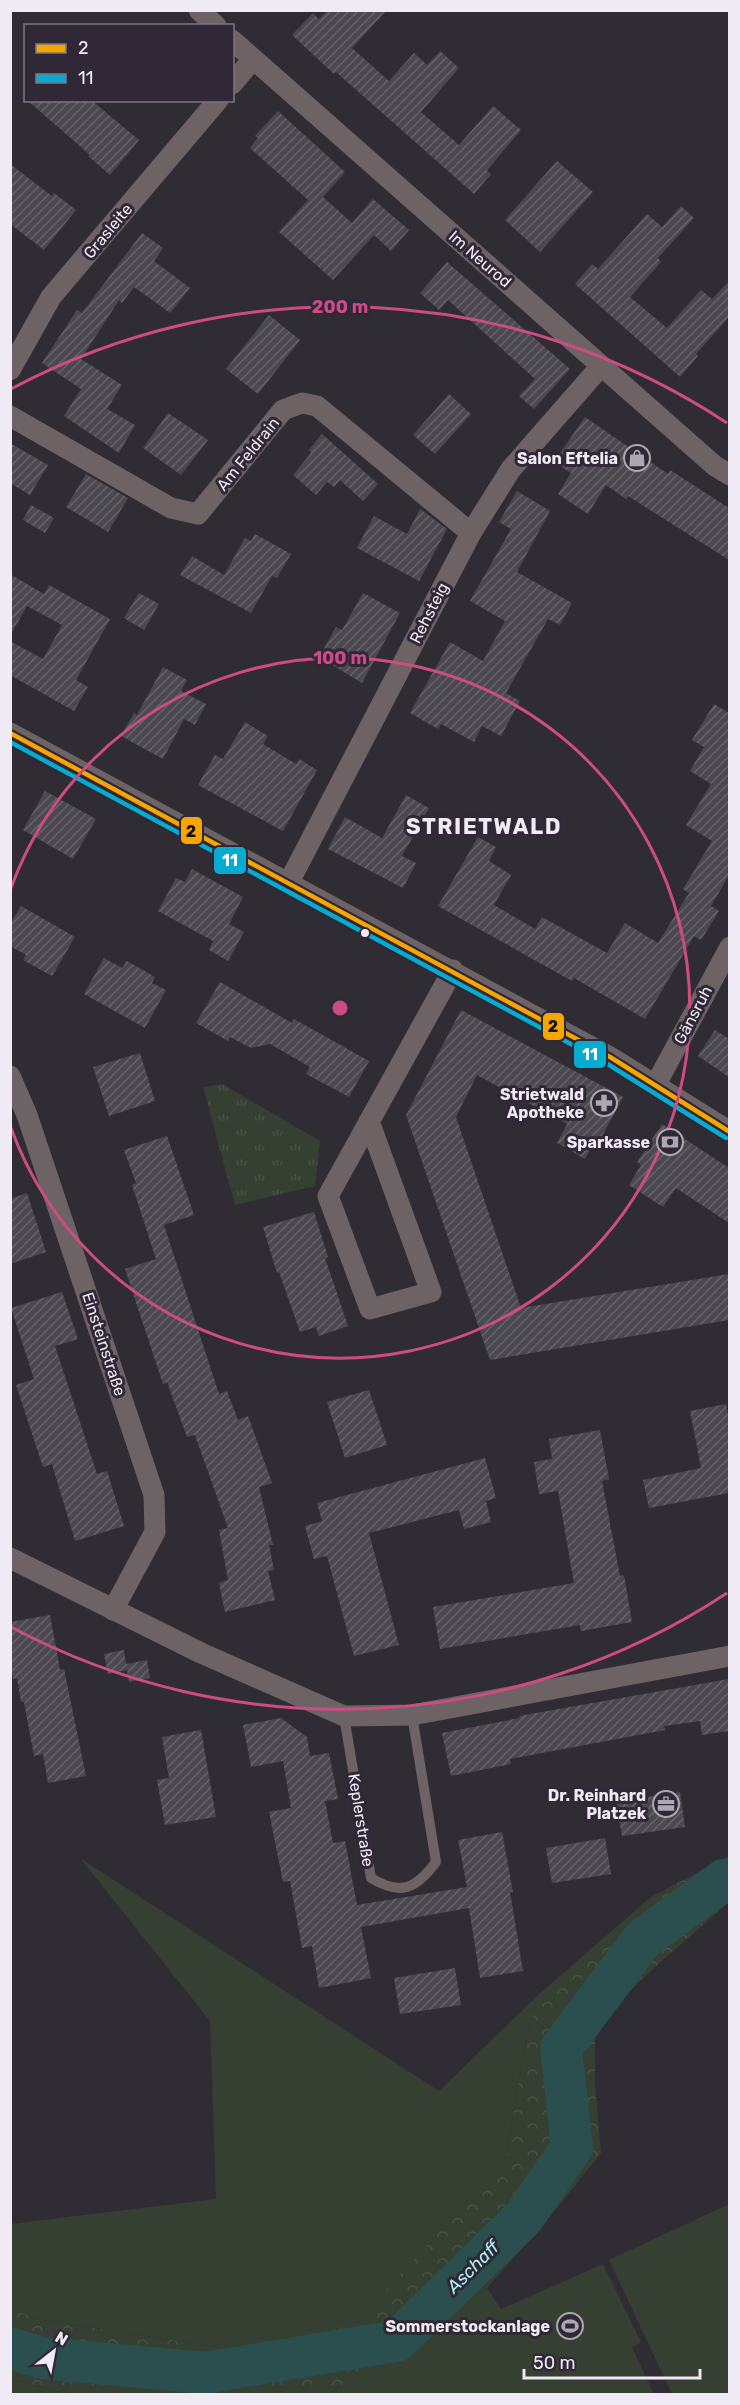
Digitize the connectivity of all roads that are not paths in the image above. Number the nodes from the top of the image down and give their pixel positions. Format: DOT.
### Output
graph roads {
  1 [pos="199,10"];
  2 [pos="214,24"];
  3 [pos="234,42"];
  4 [pos="254,59"];
  5 [pos="234,82"];
  6 [pos="216,102"];
  7 [pos="601,366"];
  8 [pos="10,370"];
  9 [pos="10,416"];
  10 [pos="729,475"];
  11 [pos="471,533"];
  12 [pos="10,733"];
  13 [pos="289,882"];
  14 [pos="729,947"];
  15 [pos="453,970"];
  16 [pos="10,1076"];
  17 [pos="656,1084"];
  18 [pos="369,1121"];
  19 [pos="729,1132"];
  20 [pos="10,1558"];
  21 [pos="113,1610"];
  22 [pos="729,1656"];
  23 [pos="412,1715"];
  24 [pos="344,1716"];
  1 -- 2 [label="street"];
  3 -- 4 [label="street, Im Neurod"];
  4 -- 5 [label="street"];
  4 -- 7 [label="street, Im Neurod"];
  6 -- 8 [label="street, Grasleite"];
  7 -- 10 [label="street, Im Neurod"];
  7 -- 11 [label="street, Rehsteig"];
  9 -- 11 [label="street, Am Feldrain"];
  11 -- 13 [label="street, Rehsteig"];
  12 -- 13 [label="street"];
  13 -- 15 [label="street"];
  14 -- 17 [label="street, Gänsruh"];
  15 -- 17 [label="street"];
  15 -- 18 [label="street"];
  16 -- 21 [label="street, Einsteinstraße"];
  17 -- 19 [label="street"];
  18 -- 18 [label="street"];
  20 -- 21 [label="street"];
  21 -- 24 [label="street"];
  22 -- 23 [label="street"];
  23 -- 24 [label="street"];
  23 -- 24 [label="lane, Keplerstraße"];
}
